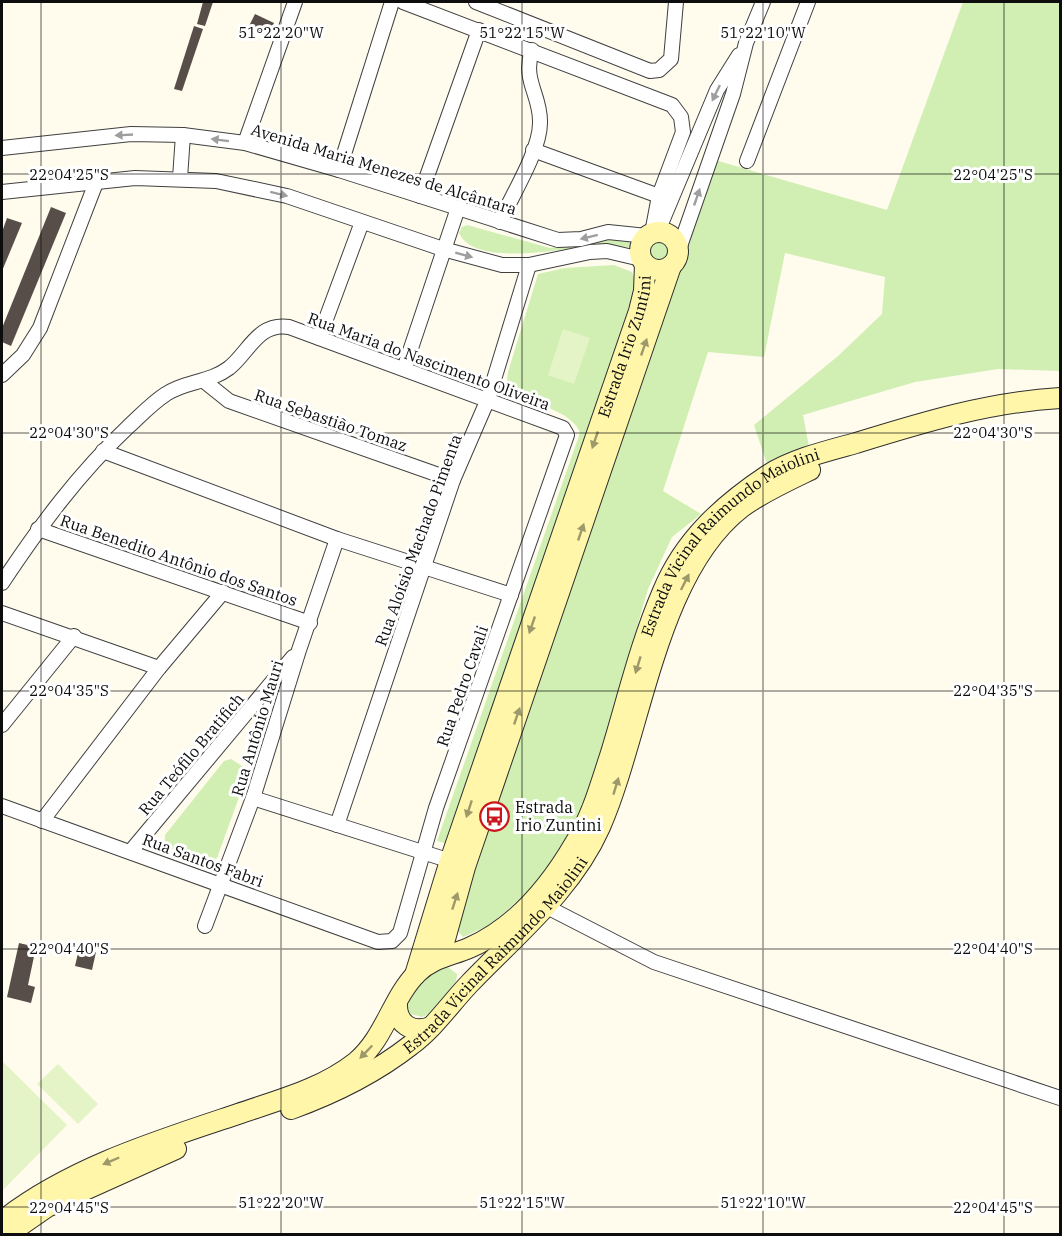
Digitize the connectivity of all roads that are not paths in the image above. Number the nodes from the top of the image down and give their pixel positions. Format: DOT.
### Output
graph roads {
  1 [pos="295,2"];
  2 [pos="392,2"];
  3 [pos="403,2"];
  4 [pos="676,2"];
  5 [pos="763,2"];
  6 [pos="808,2"];
  7 [pos="482,3"];
  8 [pos="479,30"];
  9 [pos="580,43"];
  10 [pos="746,43"];
  11 [pos="532,50"];
  12 [pos="600,51"];
  13 [pos="573,66"];
  14 [pos="587,71"];
  15 [pos="183,135"];
  16 [pos="245,143"];
  17 [pos="2,148"];
  18 [pos="533,150"];
  19 [pos="747,160"];
  20 [pos="339,170"];
  21 [pos="180,178"];
  22 [pos="97,180"];
  23 [pos="2,192"];
  24 [pos="420,196"];
  25 [pos="659,196"];
  26 [pos="458,208"];
  27 [pos="362,222"];
  28 [pos="500,222"];
  29 [pos="652,234"];
  30 [pos="443,249"];
  31 [pos="674,259"];
  32 [pos="643,261"];
  33 [pos="529,265"];
  34 [pos="320,338"];
  35 [pos="404,369"];
  36 [pos="2,375"];
  37 [pos="204,381"];
  38 [pos="1060,398"];
  39 [pos="488,399"];
  40 [pos="1060,410"];
  41 [pos="566,441"];
  42 [pos="103,451"];
  43 [pos="453,480"];
  44 [pos="38,529"];
  45 [pos="338,539"];
  46 [pos="424,567"];
  47 [pos="2,583"];
  48 [pos="223,592"];
  49 [pos="511,595"];
  50 [pos="2,613"];
  51 [pos="310,623"];
  52 [pos="74,636"];
  53 [pos="299,650"];
  54 [pos="159,668"];
  55 [pos="2,725"];
  56 [pos="253,798"];
  57 [pos="2,806"];
  58 [pos="42,821"];
  59 [pos="338,825"];
  60 [pos="131,851"];
  61 [pos="424,851"];
  62 [pos="458,864"];
  63 [pos="220,884"];
  64 [pos="547,907"];
  65 [pos="205,926"];
  66 [pos="392,941"];
  67 [pos="444,956"];
  68 [pos="415,975"];
  69 [pos="470,983"];
  70 [pos="398,1003"];
  71 [pos="431,1027"];
  72 [pos="1060,1098"];
  73 [pos="2,1221"];
  74 [pos="8,1234"];
  1 -- 16 [label="street"];
  2 -- 20 [label="street"];
  3 -- 8 [label="street"];
  4 -- 12 [label="street"];
  5 -- 10 [label="street, Estrada Irio Zuntini"];
  6 -- 19 [label="street"];
  7 -- 9 [label="street"];
  8 -- 11 [label="street"];
  8 -- 24 [label="street"];
  9 -- 12 [label="street"];
  9 -- 13 [label="street"];
  10 -- 29 [label="street, Estrada Irio Zuntini, one-way"];
  31 -- 10 [label="street, Estrada Irio Zuntini, one-way"];
  11 -- 13 [label="street"];
  11 -- 18 [label="street"];
  12 -- 14 [label="street"];
  13 -- 14 [label="street"];
  14 -- 25 [label="street"];
  16 -- 15 [label="street, Avenida Maria Menezes de Alcântara, one-way"];
  15 -- 17 [label="street, Avenida Maria Menezes de Alcântara, one-way"];
  15 -- 21 [label="street"];
  16 -- 20 [label="street, Avenida Maria Menezes de Alcântara"];
  18 -- 25 [label="street"];
  18 -- 28 [label="street"];
  20 -- 24 [label="street, Avenida Maria Menezes de Alcântara"];
  21 -- 22 [label="street"];
  21 -- 27 [label="street, one-way"];
  22 -- 23 [label="street"];
  22 -- 36 [label="street"];
  24 -- 26 [label="street, Avenida Maria Menezes de Alcântara"];
  25 -- 29 [label="street"];
  26 -- 28 [label="street, Avenida Maria Menezes de Alcântara"];
  26 -- 30 [label="street"];
  27 -- 30 [label="street"];
  27 -- 34 [label="street"];
  29 -- 28 [label="street, Avenida Maria Menezes de Alcântara, one-way"];
  29 -- 31 [label="main road"];
  29 -- 32 [label="main road"];
  30 -- 33 [label="street, one-way"];
  30 -- 35 [label="street"];
  31 -- 32 [label="main road"];
  62 -- 31 [label="main road, Estrada Irio Zuntini, one-way"];
  32 -- 33 [label="street"];
  32 -- 62 [label="main road, Estrada Irio Zuntini, one-way"];
  33 -- 39 [label="street, Rua Aloísio Machado Pimenta"];
  34 -- 35 [label="street, Rua Maria do Nascimento Oliveira"];
  34 -- 37 [label="street, Rua Maria do Nascimento Oliveira"];
  35 -- 39 [label="street, Rua Maria do Nascimento Oliveira"];
  37 -- 42 [label="street"];
  37 -- 43 [label="street, Rua Sebastião Tomaz"];
  38 -- 67 [label="main road, Estrada Vicinal Raimundo Maiolini, one-way"];
  39 -- 41 [label="street, Rua Maria do Nascimento Oliveira"];
  39 -- 43 [label="street, Rua Aloísio Machado Pimenta"];
  64 -- 40 [label="main road, Estrada Vicinal Raimundo Maiolini, one-way"];
  41 -- 49 [label="street, Rua Pedro Cavali"];
  42 -- 44 [label="street"];
  42 -- 45 [label="street"];
  43 -- 46 [label="street, Rua Aloísio Machado Pimenta"];
  44 -- 47 [label="street"];
  44 -- 48 [label="street, Rua Benedito Antônio dos Santos"];
  45 -- 46 [label="street"];
  45 -- 51 [label="street, Rua Antônio Mauri"];
  46 -- 49 [label="street"];
  46 -- 59 [label="street, Rua Aloísio Machado Pimenta"];
  48 -- 51 [label="street, Rua Benedito Antônio dos Santos"];
  48 -- 54 [label="street"];
  49 -- 61 [label="street, Rua Pedro Cavali"];
  50 -- 52 [label="street"];
  51 -- 53 [label="street, Rua Antônio Mauri"];
  52 -- 54 [label="street"];
  52 -- 55 [label="street"];
  53 -- 56 [label="street, Rua Antônio Mauri"];
  53 -- 60 [label="street, Rua Teófilo Bratifich"];
  54 -- 58 [label="street"];
  56 -- 59 [label="street"];
  56 -- 63 [label="street, Rua Antônio Mauri"];
  57 -- 58 [label="street, Rua Santos Fabri"];
  58 -- 60 [label="street, Rua Santos Fabri"];
  59 -- 61 [label="street"];
  60 -- 63 [label="street, Rua Santos Fabri"];
  61 -- 62 [label="street"];
  61 -- 66 [label="street, Rua Pedro Cavali"];
  67 -- 62 [label="main road, Estrada Irio Zuntini, one-way"];
  62 -- 68 [label="main road, Estrada Irio Zuntini"];
  63 -- 65 [label="street, Rua Antônio Mauri"];
  63 -- 66 [label="street, Rua Santos Fabri"];
  64 -- 69 [label="main road, Estrada Vicinal Raimundo Maiolini"];
  64 -- 72 [label="street"];
  67 -- 68 [label="main road, Estrada Vicinal Raimundo Maiolini"];
  67 -- 69 [label="main road"];
  68 -- 70 [label="main road, Estrada Vicinal Raimundo Maiolini"];
  69 -- 71 [label="main road, Estrada Vicinal Raimundo Maiolini"];
  70 -- 71 [label="main road"];
  70 -- 73 [label="main road, Estrada Vicinal Raimundo Maiolini, one-way"];
  71 -- 74 [label="main road, Estrada Vicinal Raimundo Maiolini"];
}
